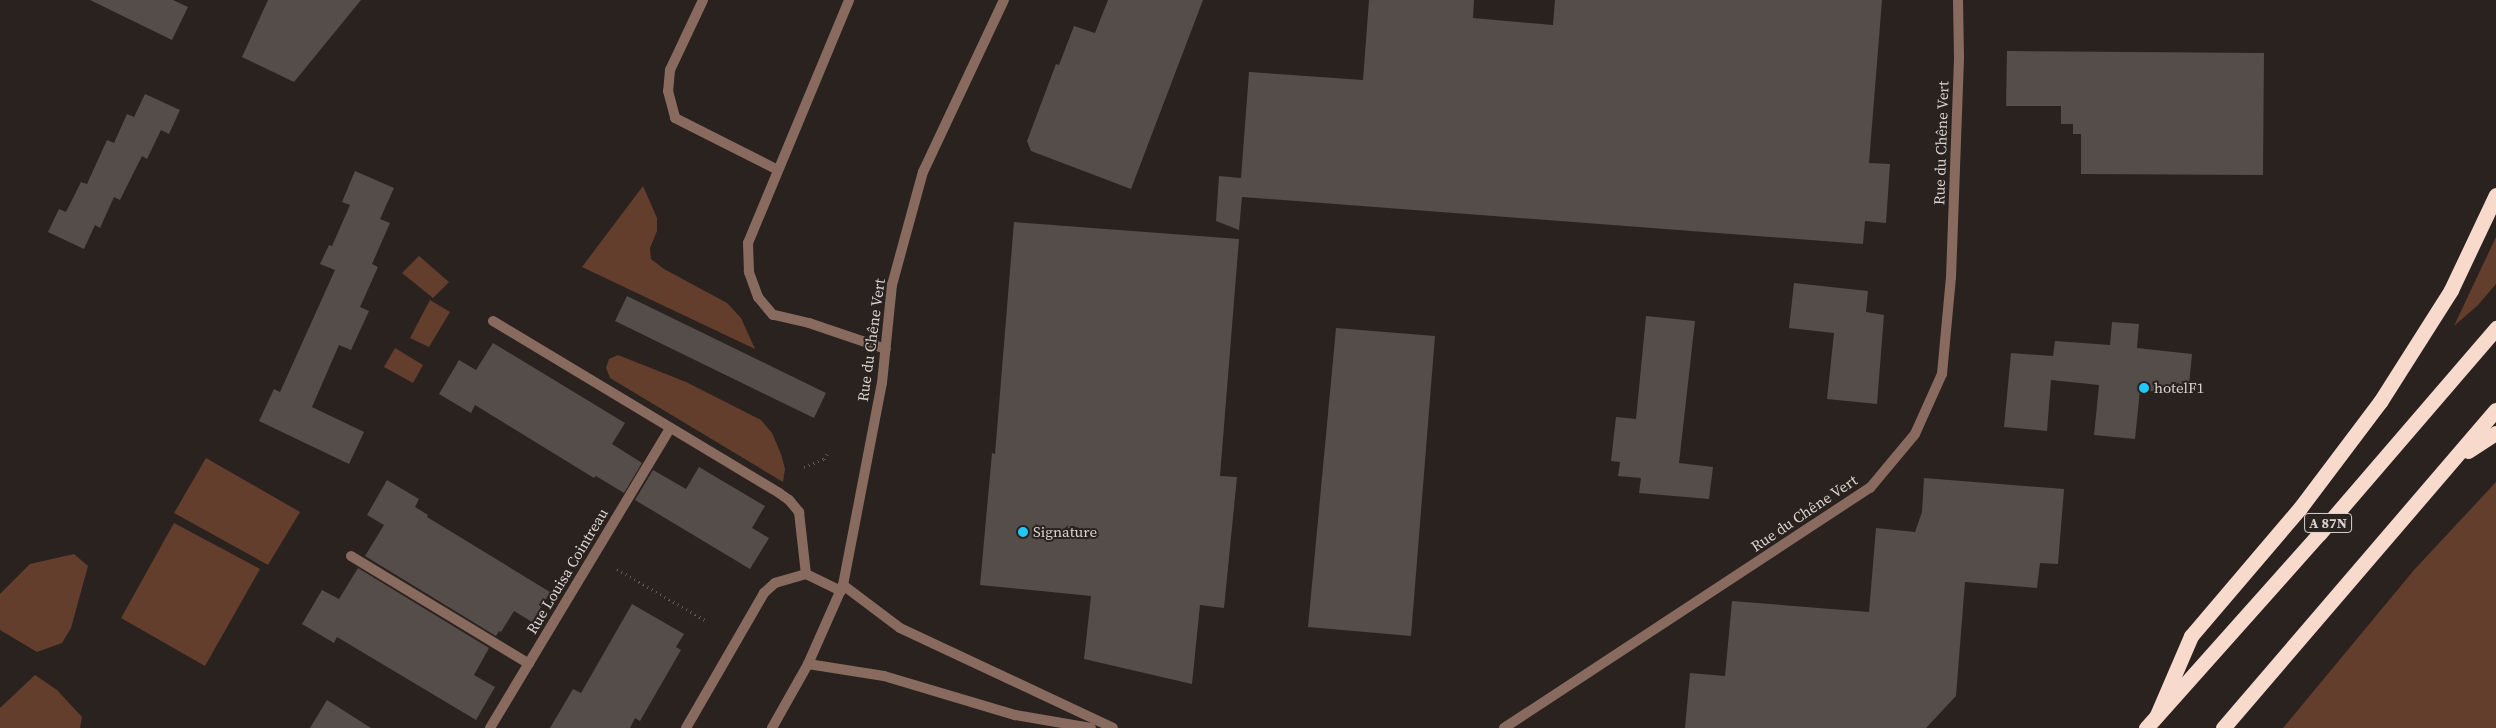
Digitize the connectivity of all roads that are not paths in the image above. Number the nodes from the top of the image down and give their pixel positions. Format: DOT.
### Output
graph roads {
  1 [pos="703,0"];
  2 [pos="849,0"];
  3 [pos="1004,0"];
  4 [pos="1958,0"];
  5 [pos="778,170"];
  6 [pos="2496,196"];
  7 [pos="493,321"];
  8 [pos="2496,328"];
  9 [pos="886,349"];
  10 [pos="2496,410"];
  11 [pos="670,429"];
  12 [pos="2496,433"];
  13 [pos="2452,462"];
  14 [pos="351,556"];
  15 [pos="806,574"];
  16 [pos="842,588"];
  17 [pos="529,664"];
  18 [pos="808,664"];
  19 [pos="2157,716"];
  20 [pos="490,728"];
  21 [pos="686,728"];
  22 [pos="772,728"];
  23 [pos="1091,728"];
  24 [pos="1113,728"];
  25 [pos="1504,728"];
  26 [pos="2146,728"];
  27 [pos="2222,728"];
  1 -- 5 [label="street"];
  2 -- 5 [label="street"];
  3 -- 9 [label="street, Rue du Chêne Vert"];
  4 -- 25 [label="street, Rue du Chêne Vert"];
  5 -- 9 [label="street"];
  6 -- 19 [label="highway"];
  7 -- 11 [label="street"];
  8 -- 19 [label="highway, A 87N"];
  9 -- 16 [label="street, Rue du Chêne Vert"];
  10 -- 13 [label="highway"];
  11 -- 15 [label="street"];
  11 -- 17 [label="street, Rue Louisa Cointreau"];
  12 -- 13 [label="highway"];
  13 -- 27 [label="highway"];
  14 -- 17 [label="street"];
  15 -- 16 [label="street"];
  15 -- 21 [label="street"];
  16 -- 18 [label="street, Rue du Chêne Vert"];
  16 -- 24 [label="street"];
  17 -- 20 [label="street, Rue Louisa Cointreau"];
  18 -- 22 [label="street, Rue du Chêne Vert"];
  18 -- 23 [label="street"];
  19 -- 26 [label="highway, A 87N"];
}
